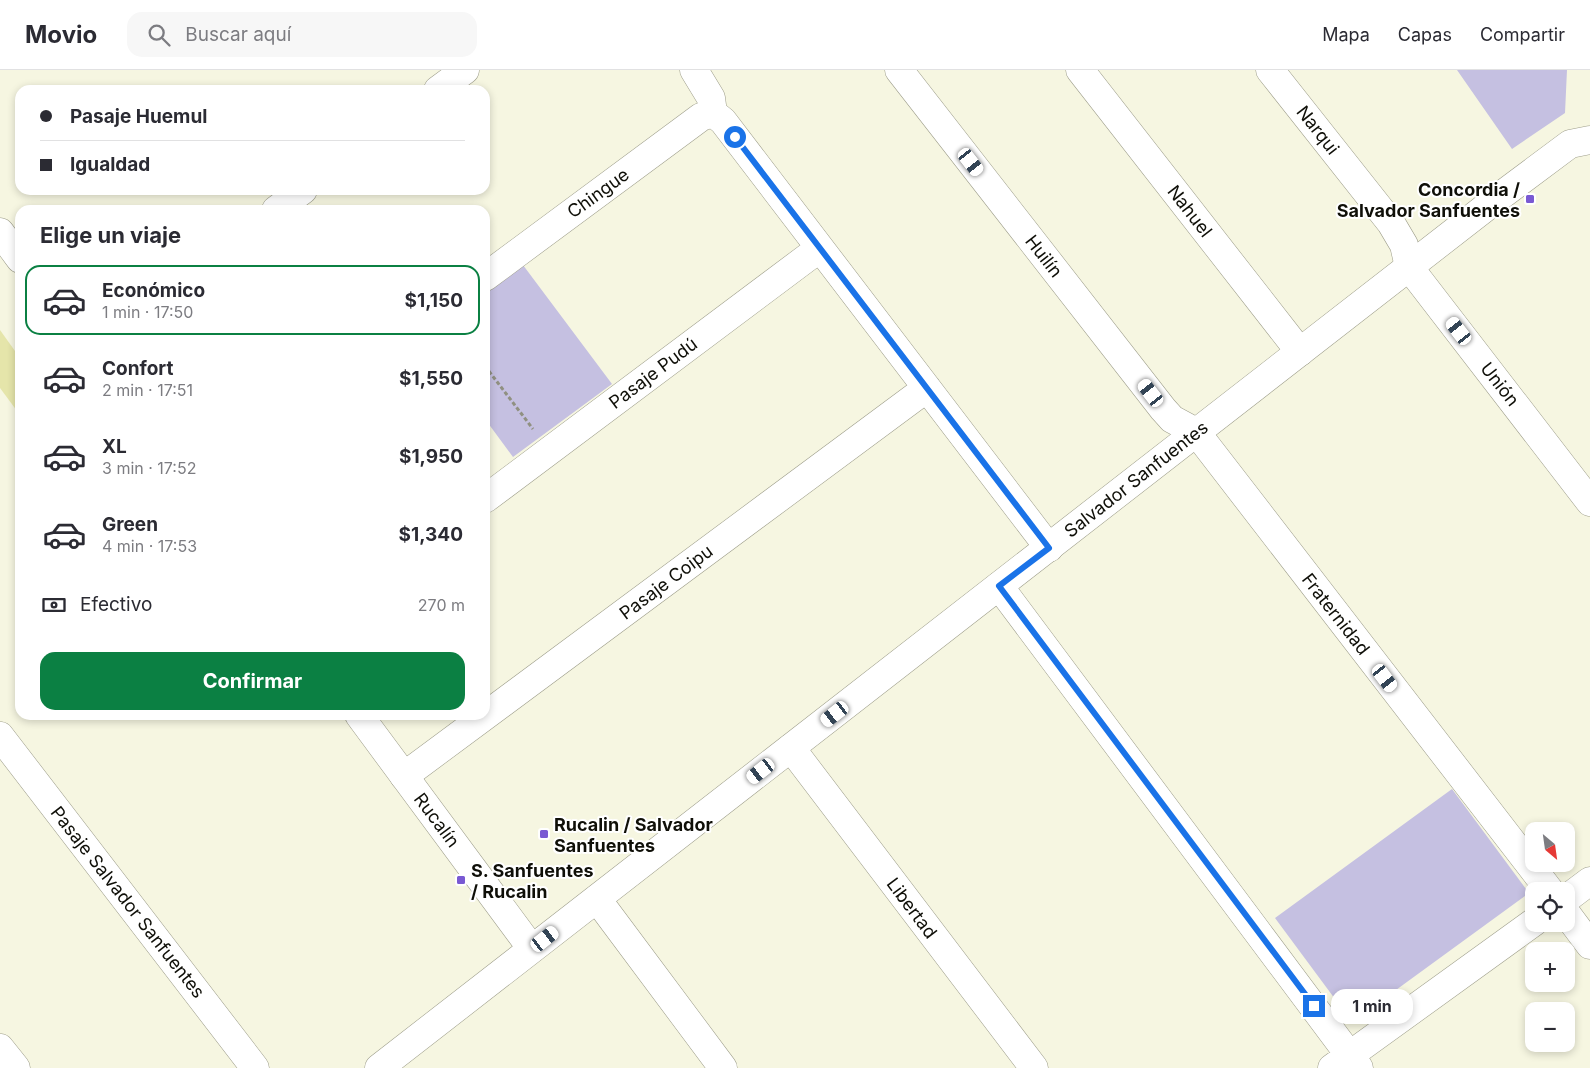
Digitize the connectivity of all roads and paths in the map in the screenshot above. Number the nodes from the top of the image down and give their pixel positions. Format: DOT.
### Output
graph roads {
  1 [pos="465,70"];
  2 [pos="694,70"];
  3 [pos="899,70"];
  4 [pos="1080,70"];
  5 [pos="1270,70"];
  6 [pos="445,85"];
  7 [pos="713,113"];
  8 [pos="1590,140"];
  9 [pos="296,195"];
  10 [pos="283,205"];
  11 [pos="0,232"];
  12 [pos="820,248"];
  13 [pos="15,252"];
  14 [pos="1409,267"];
  15 [pos="490,273"];
  16 [pos="1300,352"];
  17 [pos="490,373"];
  18 [pos="927,388"];
  19 [pos="1196,432"];
  20 [pos="549,450"];
  21 [pos="490,495"];
  22 [pos="1590,502"];
  23 [pos="1049,548"];
  24 [pos="999,586"];
  25 [pos="490,712"];
  26 [pos="363,720"];
  27 [pos="479,720"];
  28 [pos="0,736"];
  29 [pos="791,748"];
  30 [pos="404,776"];
  31 [pos="1590,881"];
  32 [pos="1543,882"];
  33 [pos="1575,892"];
  34 [pos="597,899"];
  35 [pos="1575,925"];
  36 [pos="1525,929"];
  37 [pos="1590,945"];
  38 [pos="532,949"];
  39 [pos="0,1048"];
  40 [pos="1347,1064"];
  41 [pos="16,1068"];
  42 [pos="255,1068"];
  43 [pos="379,1068"];
  44 [pos="723,1068"];
  45 [pos="1034,1068"];
  1 -- 6 [label="street"];
  2 -- 7 [label="street"];
  3 -- 19 [label="street, Huilín"];
  4 -- 16 [label="street, Nahuel"];
  5 -- 14 [label="street, Narqui"];
  7 -- 12 [label="street"];
  7 -- 15 [label="street, Chingue"];
  8 -- 14 [label="street, Salvador Sanfuentes"];
  9 -- 10 [label="street"];
  11 -- 13 [label="street"];
  12 -- 18 [label="street"];
  12 -- 20 [label="street, Pasaje Pudú"];
  14 -- 16 [label="street, Salvador Sanfuentes"];
  14 -- 22 [label="street, Unión"];
  16 -- 19 [label="street, Salvador Sanfuentes"];
  17 -- 20 [label="path"];
  18 -- 23 [label="street"];
  18 -- 25 [label="street, Pasaje Coipu"];
  19 -- 23 [label="street, Salvador Sanfuentes"];
  19 -- 32 [label="street, Fraternidad"];
  20 -- 21 [label="street, Pasaje Pudú"];
  23 -- 24 [label="street, Salvador Sanfuentes"];
  24 -- 29 [label="street, Salvador Sanfuentes"];
  24 -- 40 [label="street"];
  26 -- 30 [label="street, Rucalín"];
  27 -- 30 [label="street, Pasaje Coipu"];
  28 -- 42 [label="street, Pasaje Salvador Sanfuentes"];
  29 -- 34 [label="street, Salvador Sanfuentes"];
  29 -- 45 [label="street, Libertad"];
  30 -- 38 [label="street, Rucalín"];
  31 -- 33 [label="street"];
  34 -- 38 [label="street, Salvador Sanfuentes"];
  34 -- 44 [label="street"];
  35 -- 37 [label="street"];
  36 -- 40 [label="street"];
  38 -- 43 [label="street, Salvador Sanfuentes"];
  39 -- 41 [label="street"];
}
